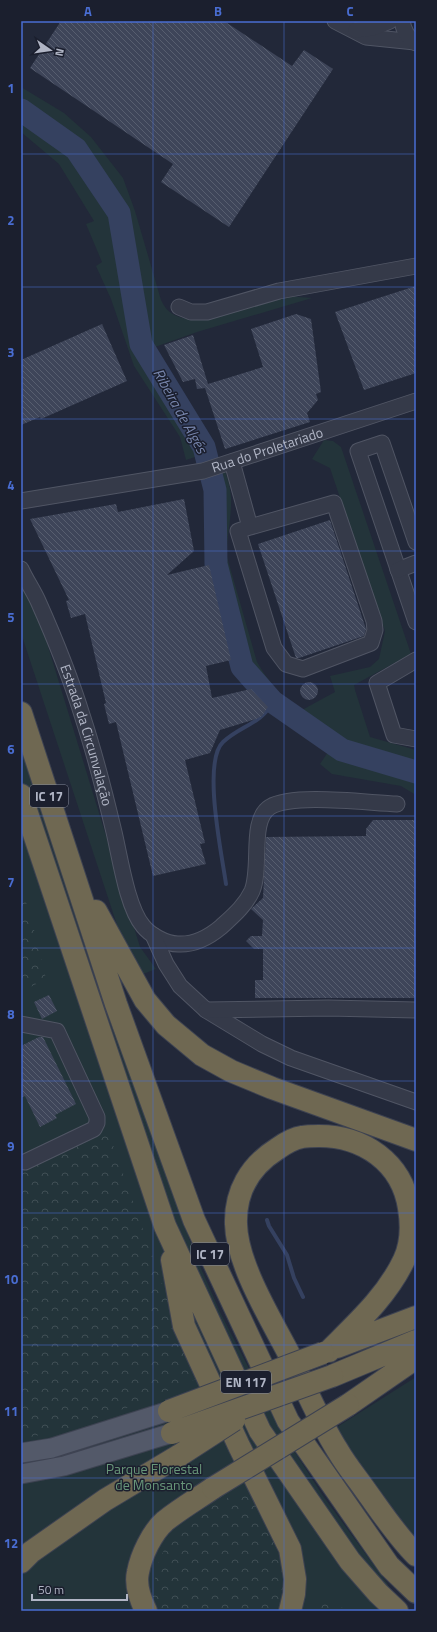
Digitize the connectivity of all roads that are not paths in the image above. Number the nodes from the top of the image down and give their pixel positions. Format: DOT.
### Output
graph roads {
  1 [pos="390,21"];
  2 [pos="402,21"];
  3 [pos="341,24"];
  4 [pos="415,43"];
  5 [pos="416,266"];
  6 [pos="179,307"];
  7 [pos="416,400"];
  8 [pos="228,463"];
  9 [pos="21,501"];
  10 [pos="250,527"];
  11 [pos="416,542"];
  12 [pos="416,563"];
  13 [pos="21,569"];
  14 [pos="398,570"];
  15 [pos="416,622"];
  16 [pos="416,660"];
  17 [pos="21,713"];
  18 [pos="416,739"];
  19 [pos="21,796"];
  20 [pos="397,804"];
  21 [pos="77,879"];
  22 [pos="153,935"];
  23 [pos="206,1010"];
  24 [pos="414,1010"];
  25 [pos="21,1024"];
  26 [pos="416,1102"];
  27 [pos="416,1140"];
  28 [pos="22,1160"];
  29 [pos="165,1226"];
  30 [pos="416,1317"];
  31 [pos="416,1341"];
  32 [pos="326,1352"];
  33 [pos="416,1358"];
  34 [pos="269,1398"];
  35 [pos="169,1411"];
  36 [pos="172,1433"];
  37 [pos="21,1453"];
  38 [pos="21,1474"];
  39 [pos="416,1556"];
  40 [pos="21,1562"];
  41 [pos="416,1592"];
  42 [pos="383,1602"];
  43 [pos="146,1611"];
  44 [pos="290,1611"];
  45 [pos="397,1611"];
  1 -- 3 [label="street"];
  2 -- 4 [label="street"];
  3 -- 4 [label="street"];
  5 -- 6 [label="street"];
  7 -- 8 [label="street, Rua do Proletariado"];
  8 -- 9 [label="street, Rua do Proletariado"];
  8 -- 10 [label="street"];
  10 -- 10 [label="street"];
  11 -- 14 [label="street"];
  12 -- 14 [label="street"];
  13 -- 22 [label="street, Estrada da Circunvalação"];
  14 -- 15 [label="street"];
  16 -- 18 [label="street"];
  17 -- 21 [label="highway, IC 17"];
  19 -- 29 [label="highway, IC 17"];
  20 -- 22 [label="street"];
  21 -- 27 [label="highway"];
  21 -- 41 [label="highway, IC 17"];
  22 -- 23 [label="street"];
  23 -- 24 [label="street"];
  23 -- 26 [label="street"];
  25 -- 28 [label="street"];
  29 -- 42 [label="highway, IC 17"];
  29 -- 44 [label="highway"];
  30 -- 32 [label="highway, EN 117"];
  31 -- 34 [label="highway, EN 117, bridge"];
  32 -- 35 [label="highway, EN 117, bridge"];
  32 -- 39 [label="highway"];
  33 -- 43 [label="highway, bridge"];
  34 -- 36 [label="highway, EN 117, bridge"];
  34 -- 40 [label="highway, EN 117, bridge"];
  35 -- 37 [label="main road"];
  36 -- 38 [label="main road, EN 117"];
  42 -- 45 [label="highway, IC 17"];
}
